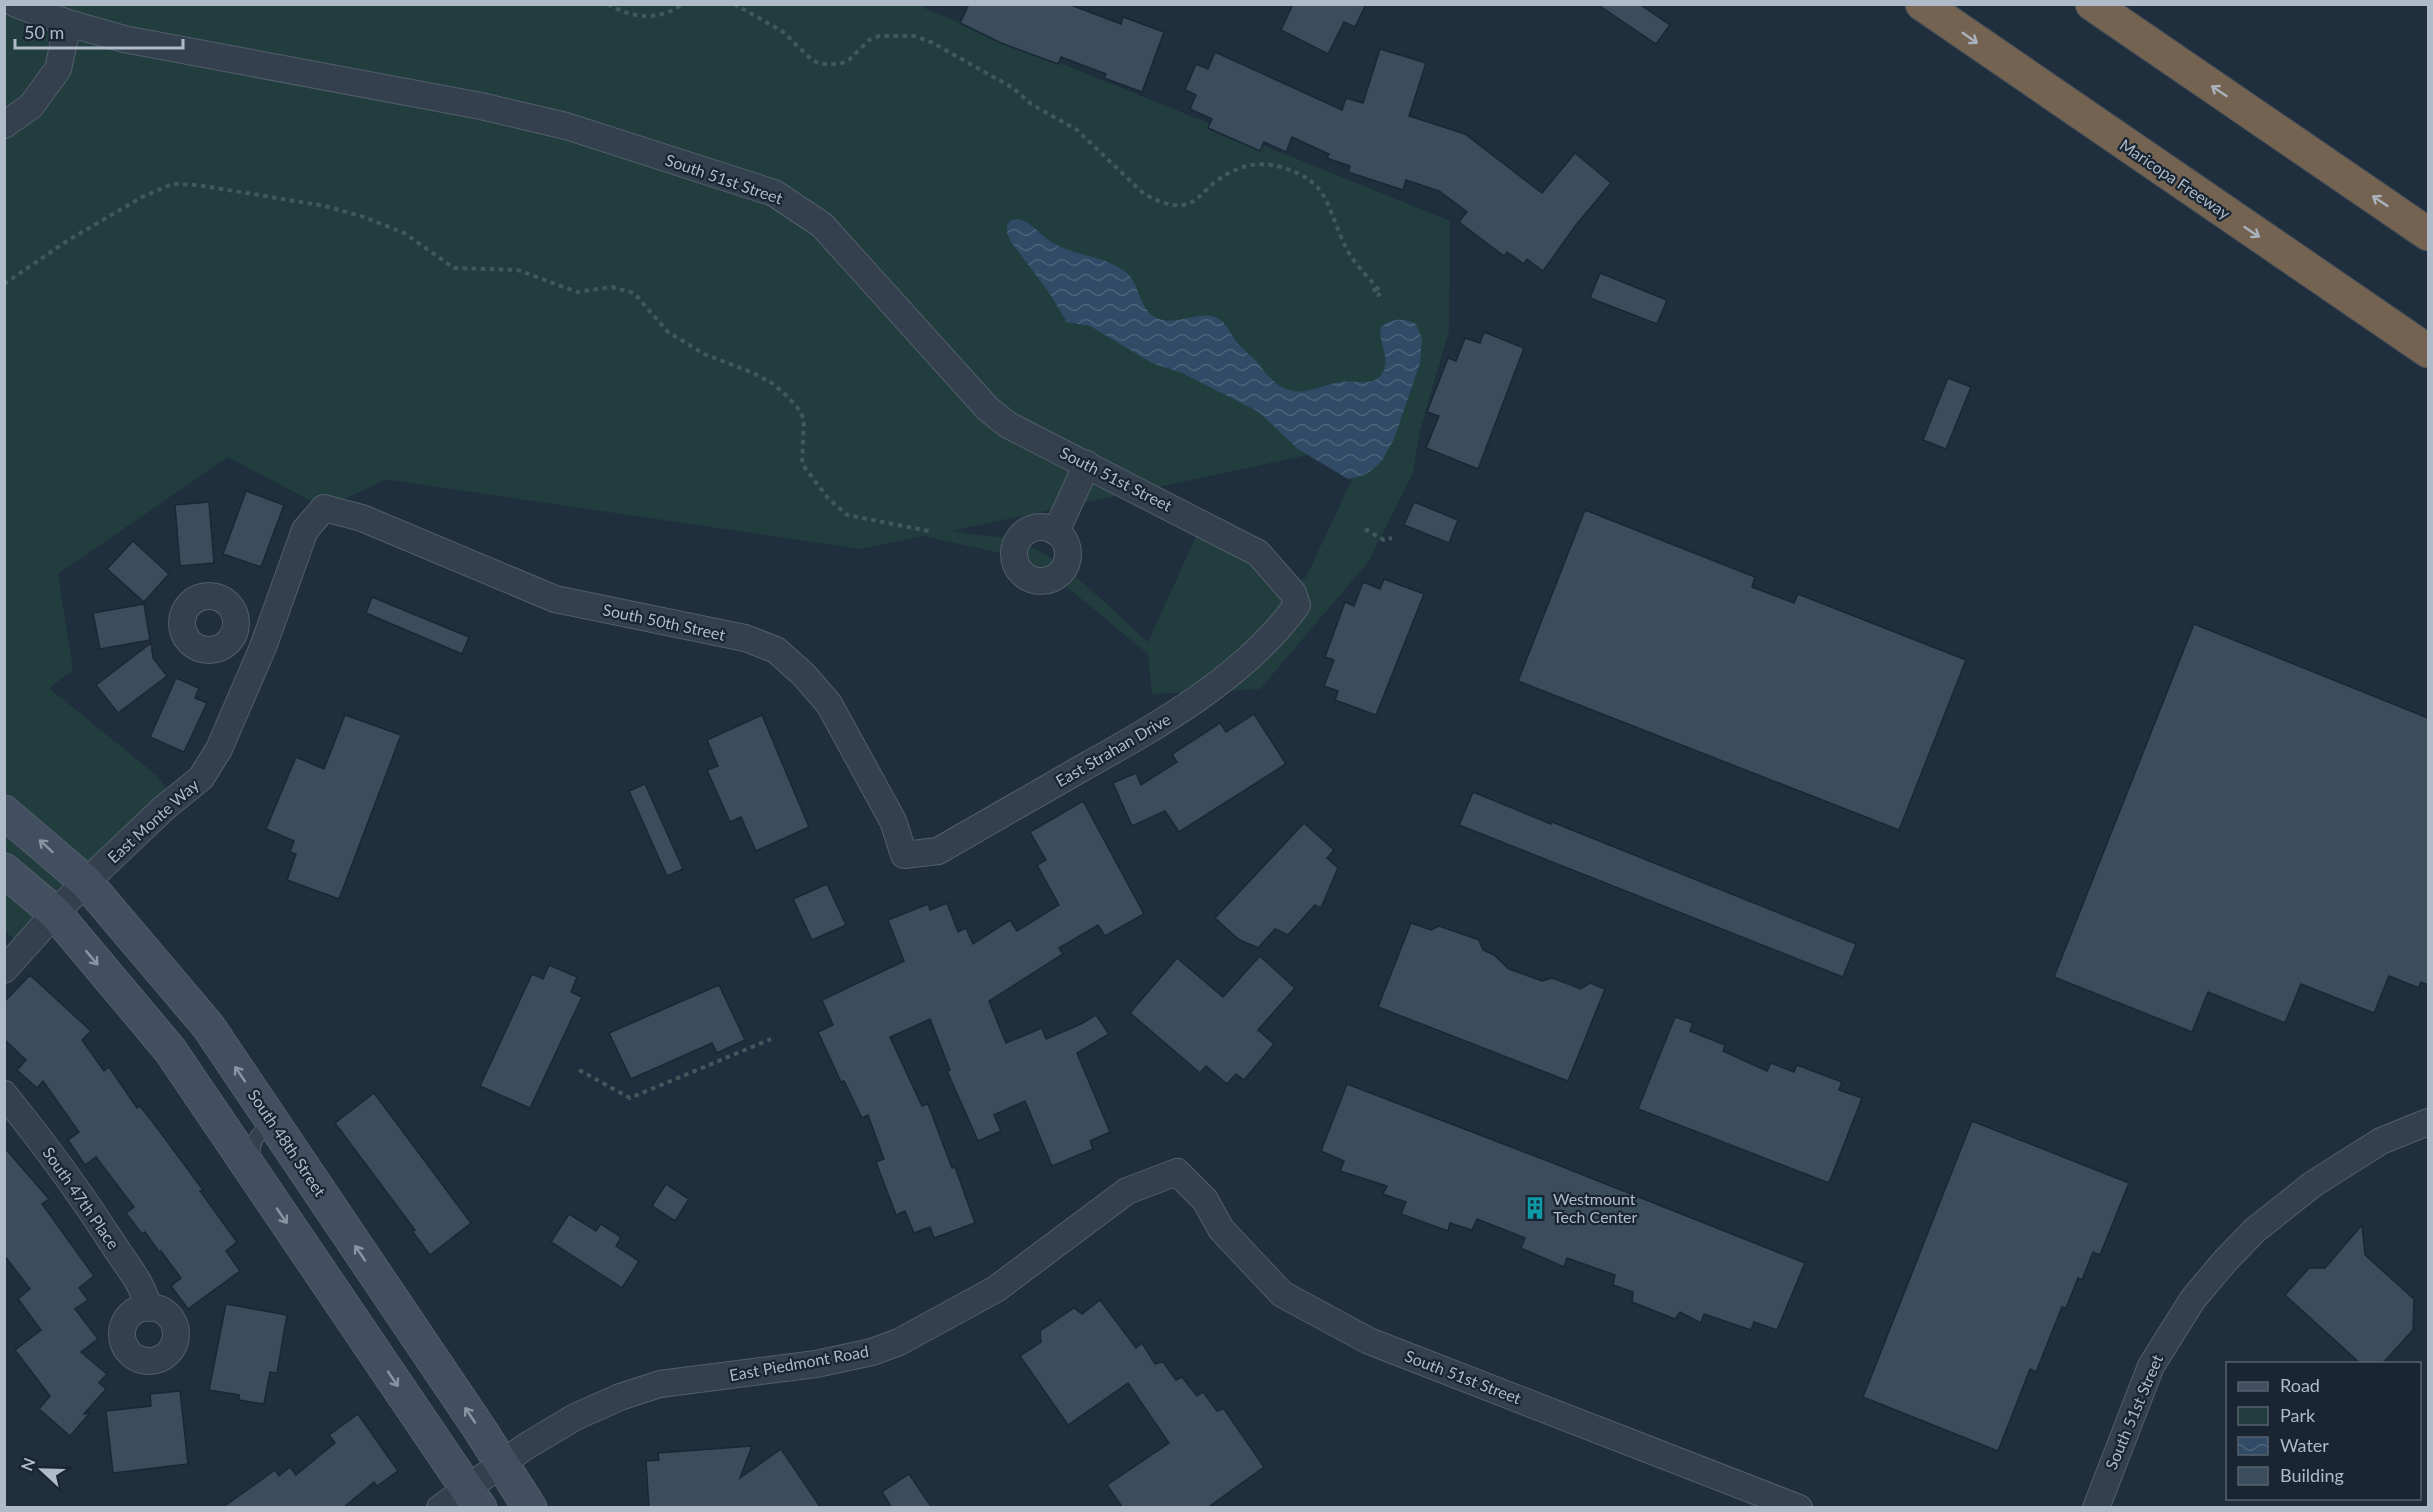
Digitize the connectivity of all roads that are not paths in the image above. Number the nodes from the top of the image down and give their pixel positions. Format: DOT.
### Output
graph roads {
  1 [pos="16,4"];
  2 [pos="1922,4"];
  3 [pos="2092,4"];
  4 [pos="68,23"];
  5 [pos="4,124"];
  6 [pos="2428,234"];
  7 [pos="2428,351"];
  8 [pos="1087,464"];
  9 [pos="324,508"];
  10 [pos="1056,532"];
  11 [pos="1297,605"];
  12 [pos="233,634"];
  13 [pos="263,647"];
  14 [pos="4,812"];
  15 [pos="904,855"];
  16 [pos="4,870"];
  17 [pos="86,882"];
  18 [pos="55,913"];
  19 [pos="4,970"];
  20 [pos="4,1094"];
  21 [pos="273,1121"];
  22 [pos="2428,1122"];
  23 [pos="1177,1172"];
  24 [pos="255,1175"];
  25 [pos="148,1308"];
  26 [pos="502,1464"];
  27 [pos="473,1498"];
  28 [pos="440,1508"];
  29 [pos="530,1508"];
  30 [pos="1800,1508"];
  31 [pos="2096,1508"];
  1 -- 4 [label="street, South 51st Street"];
  2 -- 7 [label="highway, Maricopa Freeway, one-way"];
  6 -- 3 [label="highway, one-way"];
  4 -- 5 [label="street"];
  4 -- 8 [label="street, South 51st Street"];
  8 -- 10 [label="street"];
  8 -- 11 [label="street, South 51st Street"];
  9 -- 13 [label="street, East Monte Way"];
  9 -- 15 [label="street, South 50th Street"];
  11 -- 15 [label="street, East Strahan Drive"];
  12 -- 13 [label="street"];
  13 -- 17 [label="street, East Monte Way"];
  17 -- 14 [label="main road, South 48th Street, one-way"];
  16 -- 18 [label="main road"];
  17 -- 18 [label="street, East Monte Way"];
  21 -- 17 [label="main road, South 48th Street, one-way"];
  18 -- 19 [label="street, East Monte Way"];
  18 -- 24 [label="main road, one-way"];
  20 -- 25 [label="street, South 47th Place"];
  21 -- 24 [label="lane"];
  26 -- 21 [label="main road, South 48th Street, one-way"];
  22 -- 31 [label="street, South 51st Street"];
  23 -- 26 [label="street, East Piedmont Road"];
  23 -- 30 [label="street, South 51st Street"];
  24 -- 27 [label="main road, one-way"];
  26 -- 27 [label="street, East Piedmont Road"];
  26 -- 29 [label="main road, South 48th Street"];
  27 -- 28 [label="street, East Piedmont Road"];
}
